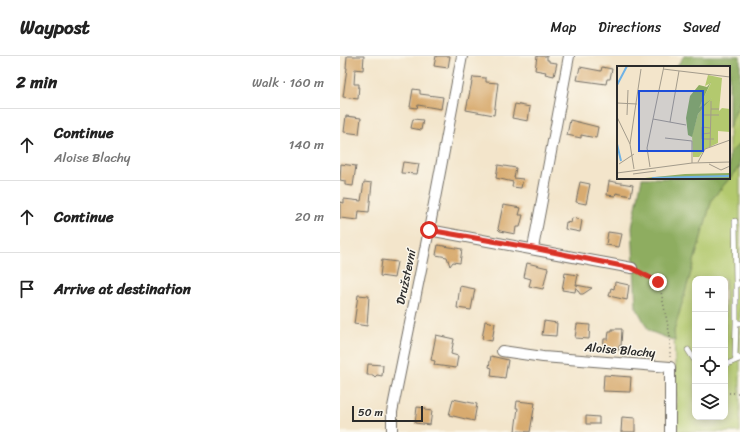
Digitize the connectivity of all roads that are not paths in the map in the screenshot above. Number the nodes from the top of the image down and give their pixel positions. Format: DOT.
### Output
graph roads {
  1 [pos="462,56"];
  2 [pos="569,56"];
  3 [pos="735,221"];
  4 [pos="429,230"];
  5 [pos="533,248"];
  6 [pos="632,268"];
  7 [pos="738,284"];
  8 [pos="738,323"];
  9 [pos="688,350"];
  10 [pos="502,351"];
  11 [pos="692,356"];
  12 [pos="739,359"];
  13 [pos="728,364"];
  14 [pos="392,432"];
  15 [pos="670,432"];
  1 -- 4 [label="street, Družstevní"];
  2 -- 5 [label="street"];
  3 -- 7 [label="lane"];
  4 -- 5 [label="street"];
  4 -- 14 [label="street, Družstevní"];
  5 -- 6 [label="street"];
  7 -- 8 [label="lane"];
  8 -- 12 [label="lane"];
  9 -- 11 [label="lane"];
  10 -- 15 [label="street, Aloise Blachy"];
  12 -- 13 [label="lane"];
}
